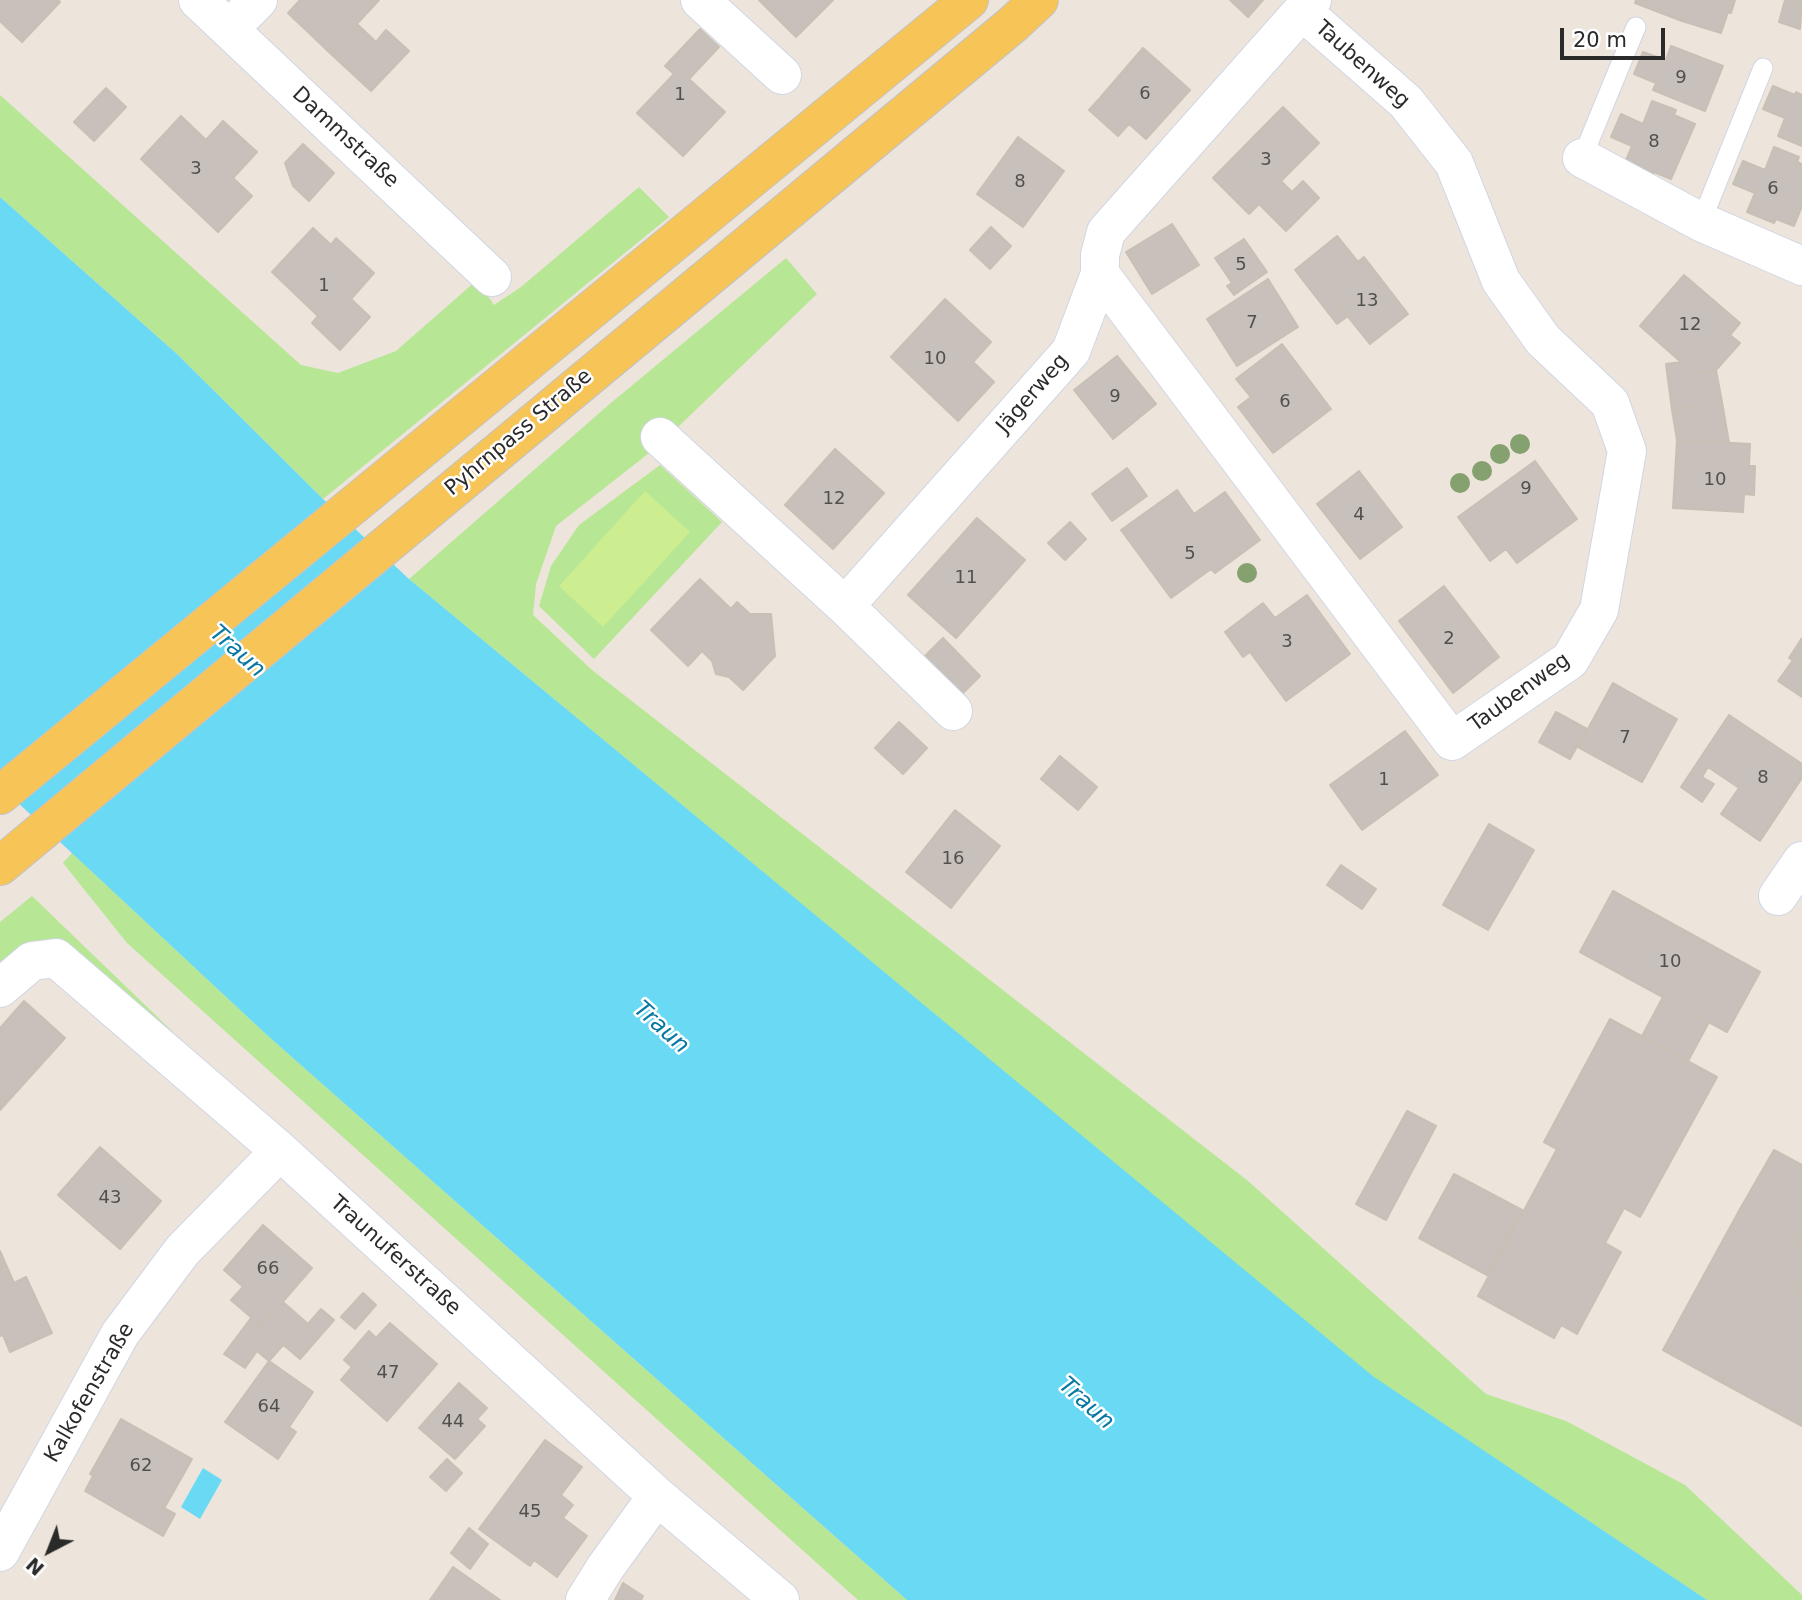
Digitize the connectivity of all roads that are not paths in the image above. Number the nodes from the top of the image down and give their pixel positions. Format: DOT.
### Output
graph roads {
  1 [pos="198,0"];
  2 [pos="258,0"];
  3 [pos="700,0"];
  4 [pos="969,0"];
  5 [pos="1039,0"];
  6 [pos="1307,6"];
  7 [pos="1636,27"];
  8 [pos="229,29"];
  9 [pos="1763,68"];
  10 [pos="782,75"];
  11 [pos="1583,158"];
  12 [pos="1701,222"];
  13 [pos="1802,266"];
  14 [pos="1100,274"];
  15 [pos="492,277"];
  16 [pos="660,437"];
  17 [pos="845,606"];
  18 [pos="953,711"];
  19 [pos="0,795"];
  20 [pos="1802,861"];
  21 [pos="0,866"];
  22 [pos="1778,896"];
  23 [pos="0,988"];
  24 [pos="280,1151"];
  25 [pos="657,1496"];
  26 [pos="0,1552"];
  27 [pos="585,1600"];
  28 [pos="780,1600"];
  1 -- 8 [label="street, Dammstraße"];
  2 -- 8 [label="street"];
  3 -- 10 [label="street"];
  4 -- 19 [label="main road"];
  5 -- 21 [label="main road, Pyhrnpass Straße"];
  6 -- 14 [label="street, Jägerweg"];
  6 -- 14 [label="street, Taubenweg"];
  7 -- 11 [label="lane"];
  8 -- 15 [label="street, Dammstraße"];
  9 -- 12 [label="lane"];
  11 -- 12 [label="street"];
  12 -- 13 [label="street"];
  14 -- 17 [label="street, Jägerweg"];
  16 -- 17 [label="street"];
  17 -- 18 [label="street"];
  20 -- 22 [label="street"];
  23 -- 24 [label="street, Traunuferstraße"];
  24 -- 25 [label="street, Traunuferstraße"];
  24 -- 26 [label="street, Kalkofenstraße"];
  25 -- 27 [label="street"];
  25 -- 28 [label="street, Traunuferstraße"];
}
